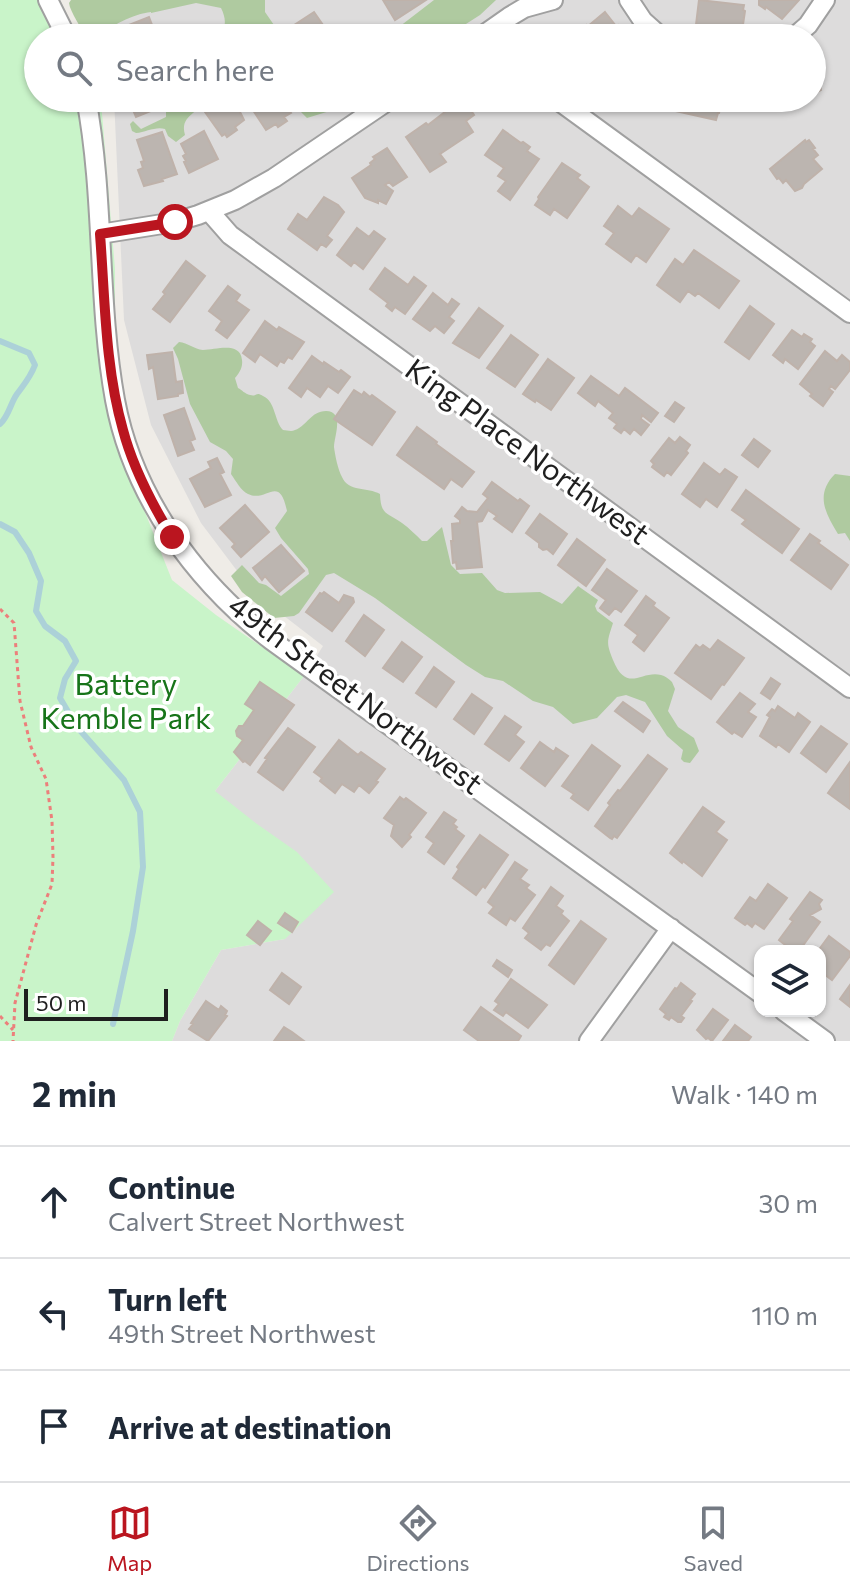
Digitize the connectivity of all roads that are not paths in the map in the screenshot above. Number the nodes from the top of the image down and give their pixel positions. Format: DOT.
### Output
graph roads {
  1 [pos="48,0"];
  2 [pos="553,0"];
  3 [pos="629,0"];
  4 [pos="825,0"];
  5 [pos="60,24"];
  6 [pos="499,24"];
  7 [pos="646,24"];
  8 [pos="809,24"];
  9 [pos="88,112"];
  10 [pos="371,112"];
  11 [pos="574,112"];
  12 [pos="209,211"];
  13 [pos="100,234"];
  14 [pos="850,313"];
  15 [pos="850,688"];
  16 [pos="671,928"];
  17 [pos="754,989"];
  18 [pos="792,1017"];
  19 [pos="589,1041"];
  20 [pos="825,1041"];
  1 -- 5 [label="street"];
  2 -- 6 [label="street"];
  3 -- 7 [label="street"];
  4 -- 8 [label="street"];
  9 -- 13 [label="street, 49th Street Northwest"];
  10 -- 12 [label="street"];
  11 -- 14 [label="street"];
  12 -- 13 [label="street"];
  12 -- 15 [label="street, King Place Northwest"];
  13 -- 16 [label="street, 49th Street Northwest"];
  16 -- 17 [label="street, 49th Street Northwest"];
  16 -- 19 [label="street"];
  18 -- 20 [label="street"];
}
